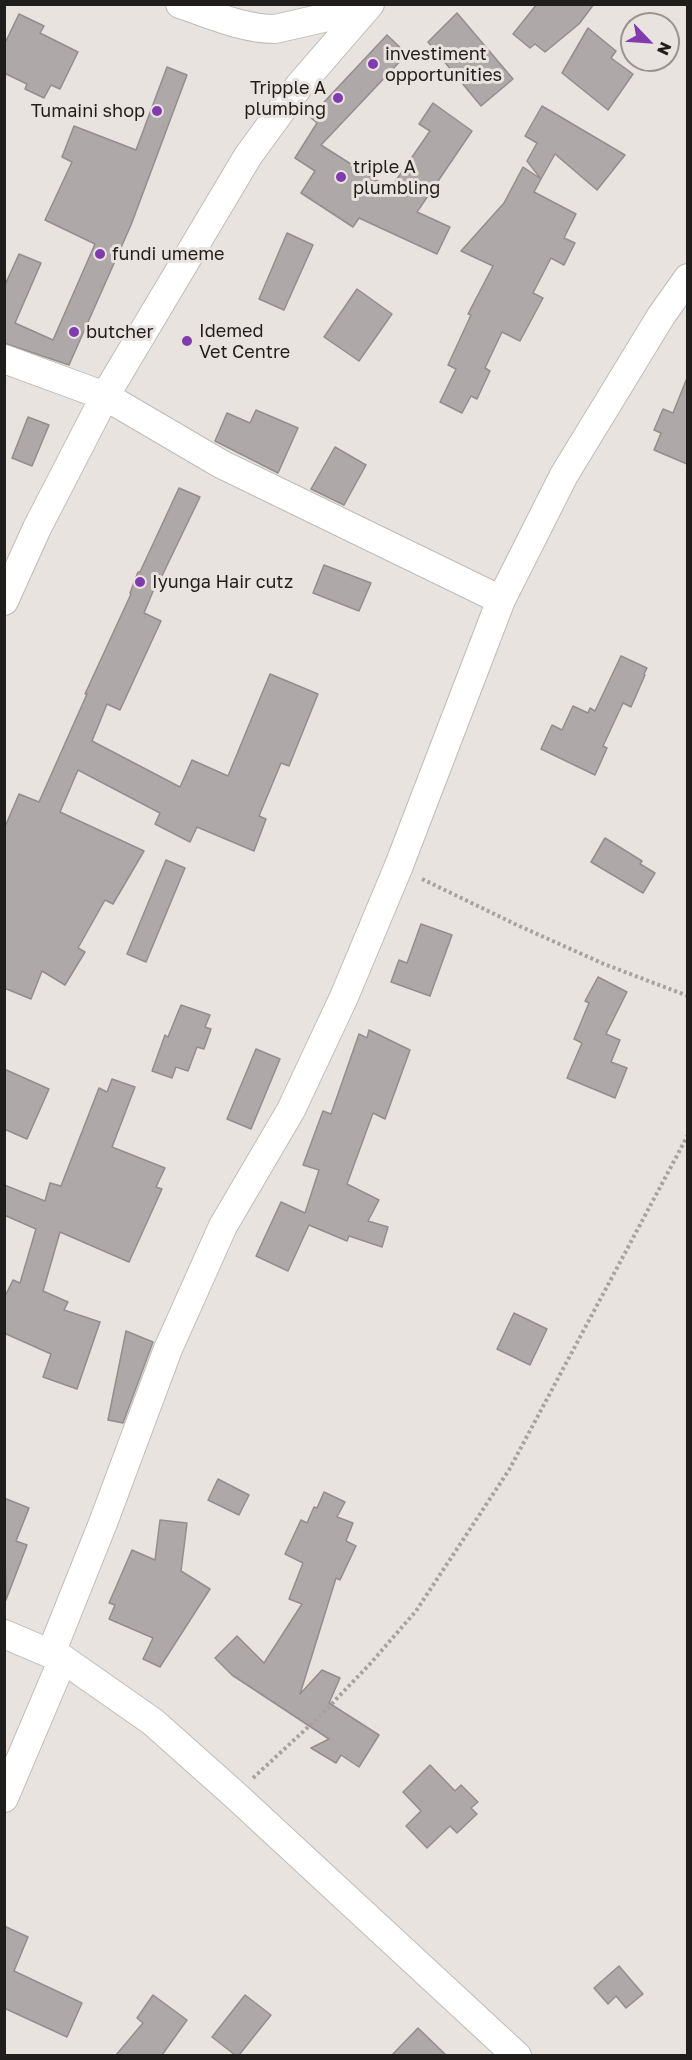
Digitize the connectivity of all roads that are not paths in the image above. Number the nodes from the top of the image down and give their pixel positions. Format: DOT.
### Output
graph roads {
  1 [pos="180,4"];
  2 [pos="369,6"];
  3 [pos="687,278"];
  4 [pos="4,358"];
  5 [pos="105,396"];
  6 [pos="501,600"];
  7 [pos="4,601"];
  8 [pos="4,1634"];
  9 [pos="57,1656"];
  10 [pos="4,1798"];
  11 [pos="516,2055"];
  1 -- 2 [label="street"];
  2 -- 5 [label="street"];
  3 -- 6 [label="street"];
  4 -- 5 [label="street"];
  5 -- 6 [label="street"];
  5 -- 7 [label="street"];
  6 -- 9 [label="street"];
  8 -- 9 [label="street"];
  9 -- 10 [label="street"];
  9 -- 11 [label="street"];
}
